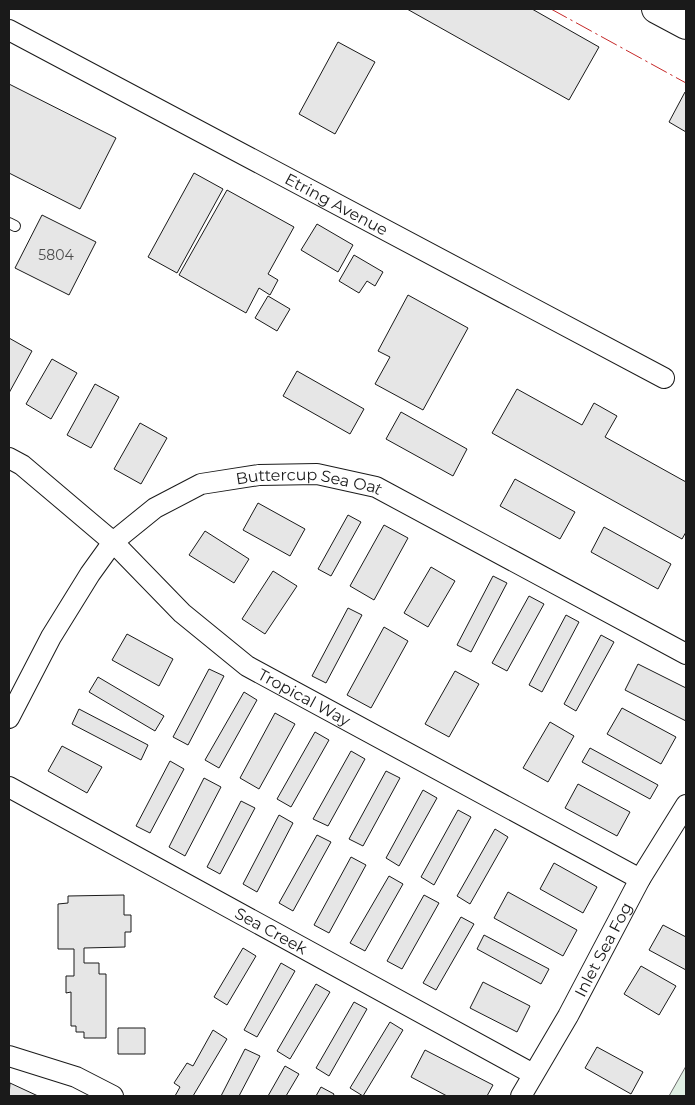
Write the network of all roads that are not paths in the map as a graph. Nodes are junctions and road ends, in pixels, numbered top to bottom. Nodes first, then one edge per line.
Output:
1 (656, 9) edge
2 (686, 25) edge
3 (9, 30) edge
4 (664, 378) dead end
5 (9, 458) edge
6 (113, 542) junction
7 (686, 654) edge
8 (9, 718) edge
9 (9, 787) edge
10 (686, 805) edge
11 (640, 879) junction
12 (9, 1056) edge
13 (533, 1074) junction
14 (113, 1096) edge
15 (521, 1096) edge

1 - 2 main road
3 - 4 street, Etring Avenue
5 - 6 street, Tropical Way
6 - 7 street, Buttercup Sea Oat
6 - 8 street, Buttercup Sea Oat
6 - 11 street, Tropical Way
9 - 13 street, Sea Creek
10 - 11 street, Inlet Sea Fog
11 - 13 street, Inlet Sea Fog
12 - 14 street
13 - 15 street, Inlet Sea Fog

